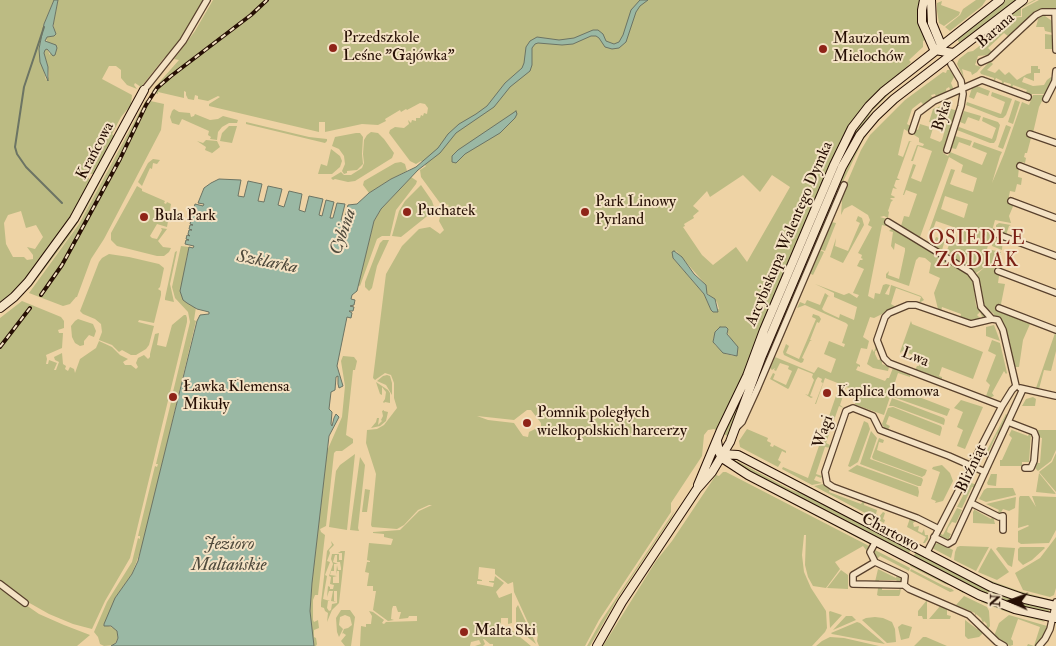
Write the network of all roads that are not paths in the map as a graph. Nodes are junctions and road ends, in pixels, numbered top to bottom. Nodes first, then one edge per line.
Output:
1 (208, 0) edge
2 (924, 0) edge
3 (931, 0) edge
4 (1000, 0) edge
5 (1023, 0) edge
6 (1055, 12) edge
7 (939, 49) junction
8 (1056, 50) edge
9 (953, 53) junction
10 (981, 62) dead end
11 (951, 64) junction
12 (937, 65) junction
13 (1056, 71) edge
14 (962, 88) junction
15 (144, 90) joint
16 (1028, 97) dead end
17 (1046, 99) dead end
18 (912, 131) dead end
19 (1030, 134) dead end
20 (1056, 143) edge
21 (947, 150) dead end
22 (1020, 166) dead end
23 (1056, 180) edge
24 (844, 185) dead end
25 (833, 188) junction
26 (838, 197) junction
27 (1011, 201) dead end
28 (1056, 218) edge
29 (888, 222) dead end
30 (994, 233) dead end
31 (1056, 256) edge
32 (998, 271) dead end
33 (1056, 293) edge
34 (0, 308) edge
35 (999, 308) dead end
36 (993, 319) junction
37 (1056, 330) edge
38 (1016, 386) junction
39 (1023, 389) junction
40 (1056, 396) edge
41 (1002, 406) junction
42 (1008, 422) junction
43 (736, 428) junction
44 (717, 439) junction
45 (730, 442) junction
46 (721, 455) junction
47 (738, 455) junction
48 (710, 457) junction
49 (732, 466) junction
50 (972, 466) junction
51 (1025, 468) dead end
52 (985, 472) junction
53 (710, 475) junction
54 (697, 489) junction
55 (971, 503) junction
56 (939, 529) junction
57 (1003, 530) dead end
58 (934, 537) junction
59 (876, 542) junction
60 (926, 554) junction
61 (875, 562) junction
62 (0, 584) edge
63 (904, 585) junction
64 (25, 602) dead end
65 (1056, 604) edge
66 (1054, 618) edge
67 (597, 646) edge
68 (1004, 646) edge
69 (1039, 646) edge

1 - 15 street, Krańcowa
2 - 7 street
3 - 7 street
4 - 7 street, Arcybiskupa Walentego Dymka
5 - 9 street, Arcybiskupa Walentego Dymka
6 - 8 street
6 - 10 street, Barana
7 - 9 street
7 - 12 street
7 - 44 street, Arcybiskupa Walentego Dymka
9 - 11 street
9 - 12 street, Arcybiskupa Walentego Dymka
11 - 12 street
11 - 14 street, Byka
12 - 25 street, Arcybiskupa Walentego Dymka
13 - 17 street
14 - 16 street
14 - 18 street
14 - 21 street, Byka
15 - 34 street, Krańcowa
19 - 20 street
22 - 23 street
24 - 26 street
25 - 26 street
25 - 43 street, Arcybiskupa Walentego Dymka
26 - 43 street
27 - 28 street
29 - 36 street
30 - 31 street
32 - 33 street
35 - 37 street
36 - 38 street
36 - 41 street, Lwa
38 - 39 street
38 - 41 street, Bliźniąt
39 - 40 street
39 - 42 street, Bliźniąt
41 - 50 street, Bliźniąt
42 - 51 street
42 - 52 street, Bliźniąt
43 - 45 street, Arcybiskupa Walentego Dymka
44 - 46 street
44 - 48 street, Arcybiskupa Walentego Dymka
45 - 46 street, Arcybiskupa Walentego Dymka
45 - 47 street
46 - 47 street, Chartowo
46 - 48 street, Chartowo
46 - 49 street, Chartowo
46 - 53 street, Arcybiskupa Walentego Dymka
47 - 60 street, Chartowo
48 - 54 street, Arcybiskupa Walentego Dymka
49 - 53 street
49 - 59 street, Chartowo
50 - 52 street
50 - 56 street, Bliźniąt
50 - 56 street, Wagi
52 - 55 street, Bliźniąt
53 - 54 street
54 - 67 street
55 - 57 street
55 - 58 street, Bliźniąt
56 - 58 street, Bliźniąt
58 - 60 street, Bliźniąt
59 - 61 street
59 - 66 street, Chartowo
60 - 65 street, Chartowo
61 - 63 street
61 - 63 street
62 - 64 street
63 - 68 street
65 - 66 street
66 - 69 street

